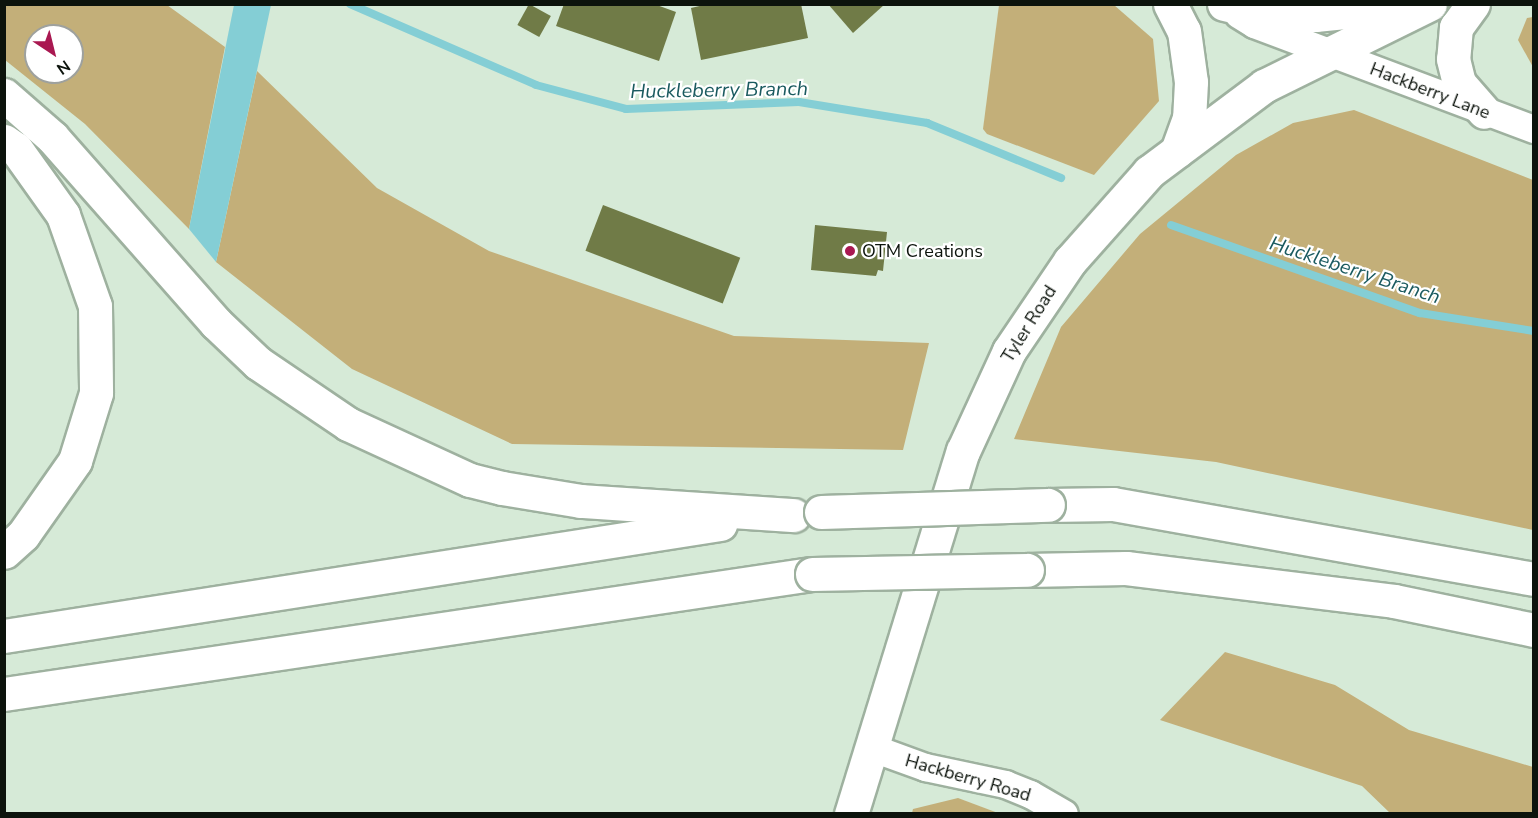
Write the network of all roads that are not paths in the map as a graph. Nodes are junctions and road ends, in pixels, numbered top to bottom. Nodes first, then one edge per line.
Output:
1 (1170, 4) edge
2 (1223, 4) edge
3 (1413, 4) edge
4 (1430, 4) edge
5 (1473, 4) edge
6 (1327, 52) junction
7 (4, 95) edge
8 (1484, 112) junction
9 (1533, 129) edge
10 (4, 141) edge
11 (1177, 151) junction
12 (807, 513) junction
13 (4, 552) edge
14 (1533, 579) edge
15 (1533, 630) edge
16 (4, 636) edge
17 (4, 694) edge
18 (870, 747) junction
19 (851, 813) edge
20 (1064, 813) edge

1 - 11 main road
2 - 3 main road
2 - 6 street, Hackberry Lane
4 - 6 main road, Tyler Road
5 - 8 main road
6 - 8 street, Hackberry Lane
6 - 11 main road, Tyler Road
7 - 12 main road
8 - 9 street, Hackberry Lane
10 - 13 main road
11 - 18 main road, Tyler Road
12 - 14 main road, bridge
12 - 16 main road
15 - 17 main road, bridge
18 - 19 main road, Tyler Road
18 - 20 street, Hackberry Road

